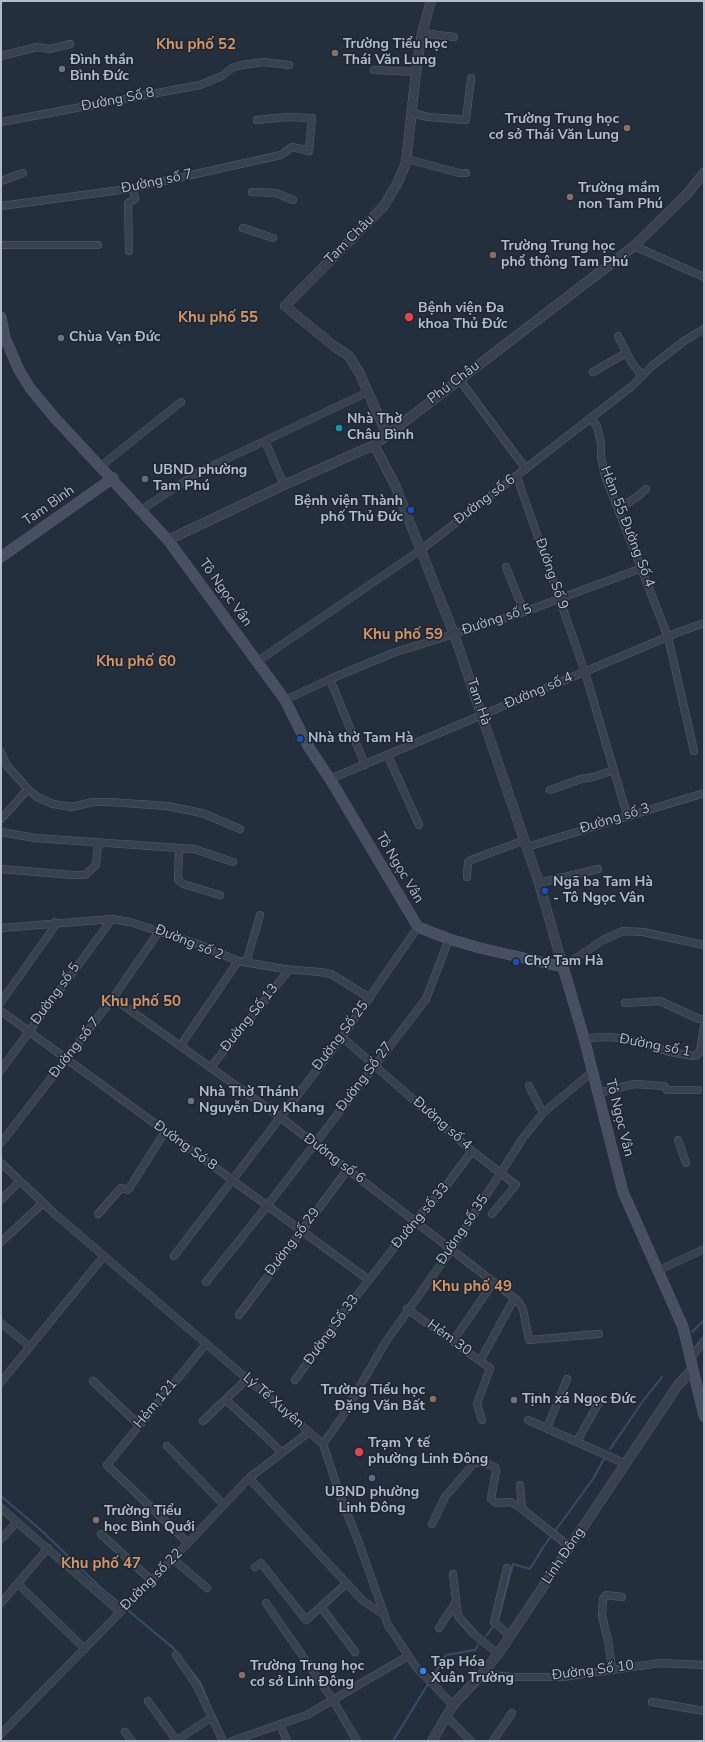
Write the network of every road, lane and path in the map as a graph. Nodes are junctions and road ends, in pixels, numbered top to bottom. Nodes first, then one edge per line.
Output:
1 (431, 1) edge
2 (422, 33) junction
3 (454, 37) dead end
4 (70, 44) dead end
5 (1, 56) edge
6 (289, 65) dead end
7 (374, 70) dead end
8 (416, 72) junction
9 (471, 78) dead end
10 (412, 113) junction
11 (257, 120) dead end
12 (1, 122) edge
13 (407, 160) junction
14 (23, 173) dead end
15 (704, 173) edge
16 (466, 174) dead end
17 (1, 181) edge
18 (133, 188) junction
19 (252, 192) dead end
20 (293, 200) dead end
21 (1, 206) edge
22 (243, 228) dead end
23 (273, 238) dead end
24 (1, 245) edge
25 (98, 245) dead end
26 (634, 246) junction
27 (129, 251) dead end
28 (704, 277) edge
29 (1, 317) edge
30 (704, 329) edge
31 (618, 336) dead end
32 (3, 338) edge
33 (626, 353) junction
34 (593, 372) dead end
35 (642, 376) junction
36 (459, 379) junction
37 (368, 392) junction
38 (181, 402) dead end
39 (590, 418) junction
40 (387, 435) junction
41 (265, 441) junction
42 (374, 445) junction
43 (101, 466) junction
44 (526, 469) junction
45 (516, 476) junction
46 (113, 478) junction
47 (284, 485) junction
48 (646, 489) dead end
49 (618, 509) junction
50 (141, 510) junction
51 (168, 540) junction
52 (422, 549) junction
53 (1, 557) edge
54 (506, 567) dead end
55 (642, 568) junction
56 (560, 599) junction
57 (524, 612) junction
58 (704, 623) edge
59 (454, 634) junction
60 (668, 637) junction
61 (258, 661) junction
62 (585, 672) junction
63 (330, 679) junction
64 (285, 700) junction
65 (483, 715) junction
66 (694, 751) dead end
67 (1, 752) edge
68 (388, 756) junction
69 (365, 764) junction
70 (614, 770) junction
71 (330, 779) junction
72 (28, 789) junction
73 (550, 790) dead end
74 (704, 793) edge
75 (627, 815) junction
76 (1, 819) edge
77 (419, 825) dead end
78 (240, 829) dead end
79 (1, 832) edge
80 (98, 843) junction
81 (526, 843) junction
82 (179, 849) junction
83 (233, 862) dead end
84 (1, 869) edge
85 (598, 869) dead end
86 (467, 877) dead end
87 (539, 882) junction
88 (220, 895) dead end
89 (260, 915) dead end
90 (112, 919) junction
91 (55, 922) junction
92 (418, 927) junction
93 (1, 928) edge
94 (160, 930) junction
95 (449, 940) junction
96 (704, 945) edge
97 (238, 961) junction
98 (246, 963) junction
99 (563, 967) junction
100 (289, 970) junction
101 (114, 998) junction
102 (370, 998) junction
103 (1, 1002) edge
104 (625, 1003) dead end
105 (1, 1011) edge
106 (704, 1019) edge
107 (704, 1027) edge
108 (29, 1032) junction
109 (342, 1037) junction
110 (584, 1038) junction
111 (182, 1045) junction
112 (66, 1059) junction
113 (374, 1065) junction
114 (211, 1067) junction
115 (1, 1070) edge
116 (593, 1071) junction
117 (529, 1086) dead end
118 (698, 1090) dead end
119 (598, 1093) junction
120 (543, 1113) junction
121 (280, 1117) junction
122 (165, 1132) junction
123 (678, 1140) dead end
124 (1, 1143) edge
125 (315, 1144) junction
126 (472, 1151) junction
127 (1, 1163) edge
128 (686, 1163) dead end
129 (348, 1169) junction
130 (501, 1172) junction
131 (232, 1180) junction
132 (20, 1181) junction
133 (1, 1200) edge
134 (43, 1203) junction
135 (267, 1206) junction
136 (98, 1214) dead end
137 (492, 1214) dead end
138 (415, 1221) junction
139 (301, 1231) junction
140 (1, 1242) edge
141 (704, 1249) edge
142 (451, 1250) junction
143 (104, 1256) junction
144 (174, 1256) dead end
145 (659, 1270) junction
146 (369, 1280) junction
147 (206, 1282) dead end
148 (493, 1283) junction
149 (514, 1298) junction
150 (407, 1308) junction
151 (239, 1315) dead end
152 (1, 1323) edge
153 (599, 1334) dead end
154 (453, 1341) junction
155 (704, 1341) edge
156 (206, 1344) junction
157 (29, 1346) junction
158 (691, 1358) junction
159 (480, 1361) junction
160 (693, 1369) junction
161 (247, 1379) junction
162 (567, 1379) dead end
163 (295, 1380) dead end
164 (93, 1381) dead end
165 (1, 1382) edge
166 (601, 1399) dead end
167 (226, 1400) junction
168 (704, 1416) edge
169 (482, 1420) dead end
170 (528, 1420) dead end
171 (203, 1421) dead end
172 (139, 1425) junction
173 (547, 1428) junction
174 (309, 1432) junction
175 (577, 1441) junction
176 (323, 1444) junction
177 (167, 1446) dead end
178 (281, 1452) junction
179 (626, 1464) junction
180 (249, 1478) junction
181 (520, 1485) dead end
182 (223, 1504) junction
183 (1, 1508) edge
184 (522, 1509) junction
185 (17, 1522) junction
186 (432, 1524) dead end
187 (100, 1534) dead end
188 (1, 1539) edge
189 (188, 1543) junction
190 (570, 1547) junction
191 (48, 1548) junction
192 (173, 1559) junction
193 (255, 1567) dead end
194 (508, 1568) dead end
195 (453, 1574) dead end
196 (152, 1581) junction
197 (347, 1583) junction
198 (18, 1584) junction
199 (207, 1588) dead end
200 (622, 1597) dead end
201 (456, 1602) junction
202 (1, 1603) edge
203 (266, 1603) dead end
204 (321, 1607) junction
205 (121, 1612) junction
206 (382, 1614) junction
207 (439, 1628) dead end
208 (510, 1636) junction
209 (85, 1649) junction
210 (355, 1652) dead end
211 (498, 1654) junction
212 (176, 1655) dead end
213 (408, 1656) junction
214 (704, 1665) edge
215 (612, 1669) junction
216 (482, 1674) junction
217 (332, 1700) junction
218 (148, 1701) dead end
219 (652, 1702) dead end
220 (453, 1705) junction
221 (704, 1711) edge
222 (512, 1713) dead end
223 (447, 1717) junction
224 (212, 1718) junction
225 (280, 1724) junction
226 (125, 1732) dead end
227 (1, 1734) edge
228 (132, 1741) edge
229 (175, 1741) edge
230 (223, 1741) edge
231 (232, 1741) edge
232 (287, 1741) edge
233 (357, 1741) edge
234 (432, 1741) edge
235 (471, 1741) edge
236 (493, 1741) edge

1 - 2 street, Tam Châu
2 - 3 street
2 - 8 street, Tam Châu
4 - 5 street
6 - 12 street, Đường Số 8
7 - 8 street
8 - 10 street, Tam Châu
9 - 10 street
10 - 13 street, Tam Châu
11 - 18 street, Đường số 7
13 - 16 street
13 - 37 street, Tam Châu
14 - 17 street
15 - 26 street, Phú Châu
18 - 21 street, Đường số 7
18 - 27 street
19 - 20 street
22 - 23 street
24 - 25 street
26 - 28 street
26 - 36 street, Phú Châu
29 - 32 main road, Tô Ngọc Vân
30 - 35 street, Đường số 6
31 - 33 street
32 - 43 main road, Tô Ngọc Vân
33 - 34 street
33 - 35 street
35 - 39 street, Đường số 6
36 - 40 street, Phú Châu
36 - 44 street
37 - 40 street, Tam Châu
37 - 41 street
38 - 43 street
39 - 44 street, Đường số 6
39 - 49 street, Hẻm 55 Đường Số 4
40 - 42 street, Phú Châu
41 - 47 street
41 - 50 street
42 - 47 street, Phú Châu
42 - 52 street, Tam Hà
43 - 46 main road, Tô Ngọc Vân
44 - 45 street, Đường số 6
45 - 52 street, Đường số 6
45 - 56 street, Đường Số 9
46 - 50 main road, Tô Ngọc Vân
46 - 53 main road, Tam Bình
47 - 51 street, Phú Châu
48 - 49 street
49 - 55 street, Hẻm 55 Đường Số 4
50 - 51 main road, Tô Ngọc Vân
51 - 61 main road, Tô Ngọc Vân
52 - 59 street, Tam Hà
52 - 61 street, Đường số 6
54 - 57 street
55 - 56 street, Đường số 5
55 - 60 street, Hẻm 55 Đường Số 4
56 - 57 street, Đường số 5
56 - 62 street, Đường Số 9
57 - 59 street, Đường số 5
58 - 60 street, Đường số 4
59 - 63 street, Đường số 5
59 - 65 street, Tam Hà
60 - 62 street, Đường số 4
60 - 66 street, Hẻm 55 Đường Số 4
61 - 64 main road, Tô Ngọc Vân
62 - 65 street, Đường số 4
62 - 70 street, Đường Số 9
63 - 64 street, Đường số 5
63 - 69 street
64 - 71 main road, Tô Ngọc Vân
65 - 68 street, Đường số 4
65 - 81 street, Tam Hà
67 - 72 street
68 - 69 street, Đường số 4
68 - 77 street
69 - 71 street, Đường số 4
70 - 73 street
70 - 75 street, Đường Số 9
71 - 92 main road, Tô Ngọc Vân
72 - 76 street
72 - 78 street
74 - 75 street, Đường số 3
75 - 81 street, Đường số 3
79 - 80 street
80 - 82 street
80 - 84 street
81 - 86 street, Đường số 3
81 - 87 street, Tam Hà
82 - 83 street
82 - 88 street
85 - 87 street
87 - 99 street, Tam Hà
89 - 98 street
90 - 91 street, Đường số 2
90 - 94 street, Đường số 2
90 - 108 street, Đường số 5
91 - 93 street, Đường số 2
91 - 103 street
92 - 95 main road
92 - 102 street, Đường Số 25
94 - 97 street, Đường số 2
94 - 101 street, Đường số 7
95 - 99 main road
95 - 113 street, Đường Số 27
96 - 99 street
97 - 98 street, Đường số 2
97 - 111 street
98 - 100 street, Đường số 2
99 - 110 main road, Tô Ngọc Vân
100 - 102 street, Đường số 2
100 - 114 street, Đường Số 13
101 - 111 street, Đường số 6
101 - 112 street, Đường số 7
102 - 109 street, Đường Số 25
104 - 106 street
105 - 108 street, Đường Só 8
107 - 110 street, Đường số 1
108 - 112 street, Đường Só 8
108 - 115 street, Đường số 5
109 - 113 street, Đường số 4
109 - 121 street, Đường Số 25
110 - 116 main road, Tô Ngọc Vân
111 - 114 street, Đường số 6
112 - 122 street, Đường Só 8
112 - 124 street, Đường số 7
113 - 125 street, Đường Số 27
113 - 126 street, Đường số 4
114 - 121 street, Đường số 6
116 - 119 main road, Tô Ngọc Vân
116 - 120 street, Đường số 35
117 - 120 street
118 - 119 street
119 - 145 main road, Tô Ngọc Vân
120 - 130 street, Đường số 35
121 - 125 street, Đường số 6
121 - 131 street, Đường Số 25
122 - 131 street, Đường Só 8
122 - 136 street
123 - 128 street
125 - 129 street, Đường số 6
125 - 135 street, Đường Số 27
126 - 130 street, Đường số 4
126 - 138 street, Đường số 33
127 - 132 street, Lý Tế Xuyên
129 - 138 street, Đường số 6
129 - 139 street, Đường số 29
130 - 137 street, Đường số 4
130 - 142 street, Đường số 35
131 - 135 street, Đường Só 8
131 - 144 street, Đường Số 25
132 - 133 street
132 - 134 street, Lý Tế Xuyên
134 - 140 street
134 - 143 street, Lý Tế Xuyên
135 - 139 street, Đường Só 8
135 - 147 street, Đường Số 27
138 - 142 street, Đường số 6
138 - 146 street, Đường số 33
139 - 146 street, Đường Só 8
139 - 151 street, Đường số 29
141 - 145 street
142 - 148 street, Đường số 6
142 - 150 street, Đường số 35
143 - 156 street, Lý Tế Xuyên
143 - 157 street
145 - 158 main road, Tô Ngọc Vân
146 - 163 street, Đường Số 33
148 - 149 street, Đường số 6
148 - 154 street
149 - 153 street, Đường số 6
149 - 159 street
150 - 154 street, Hẻm 30
150 - 176 street, Đường số 35
152 - 157 street
154 - 159 street, Hẻm 30
155 - 158 street
156 - 161 street, Lý Tế Xuyên
156 - 172 street, Hẻm 121
157 - 165 street
158 - 160 main road, Tô Ngọc Vân
159 - 169 street, Hẻm 30
160 - 168 main road, Tô Ngọc Vân
160 - 179 street, Linh Đông
161 - 167 street
161 - 174 street, Lý Tế Xuyên
162 - 173 street
164 - 172 street
166 - 175 street
167 - 171 street
167 - 178 street
170 - 173 street
172 - 189 street, Hẻm 121
173 - 175 street
174 - 176 street, Lý Tế Xuyên
174 - 178 street, Đường số 22
175 - 179 street
176 - 206 street
177 - 182 street
178 - 180 street, Đường số 22
179 - 190 street, Linh Đông
180 - 182 street, Đường số 22
180 - 197 street
181 - 184 street
182 - 189 street, Đường số 22
183 - 185 street
184 - 186 street
184 - 190 street
185 - 188 street
185 - 191 street
187 - 196 street
189 - 192 street, Đường số 22
190 - 208 street, Linh Đông
191 - 198 street
191 - 205 street
192 - 196 street, Đường số 22
192 - 199 street
193 - 204 street
194 - 208 street
195 - 201 street
196 - 205 street, Đường số 22
197 - 204 street
197 - 206 street
198 - 202 street
198 - 209 street
200 - 215 street
201 - 207 street
201 - 211 street
203 - 217 street
204 - 210 street
205 - 209 street, Đường số 22
206 - 213 street
208 - 211 street, Linh Đông
209 - 227 street, Đường số 22
211 - 216 street, Linh Đông
212 - 224 street
213 - 217 street
213 - 220 street
214 - 215 street, Đường Số 10
215 - 216 street, Đường Số 10
216 - 220 street, Linh Đông
217 - 225 street
217 - 233 street
218 - 229 street
219 - 221 street
220 - 223 street, Linh Đông
222 - 236 street
223 - 234 street, Linh Đông
223 - 235 street
224 - 229 street
224 - 230 street
225 - 231 street
225 - 232 street
226 - 228 street

